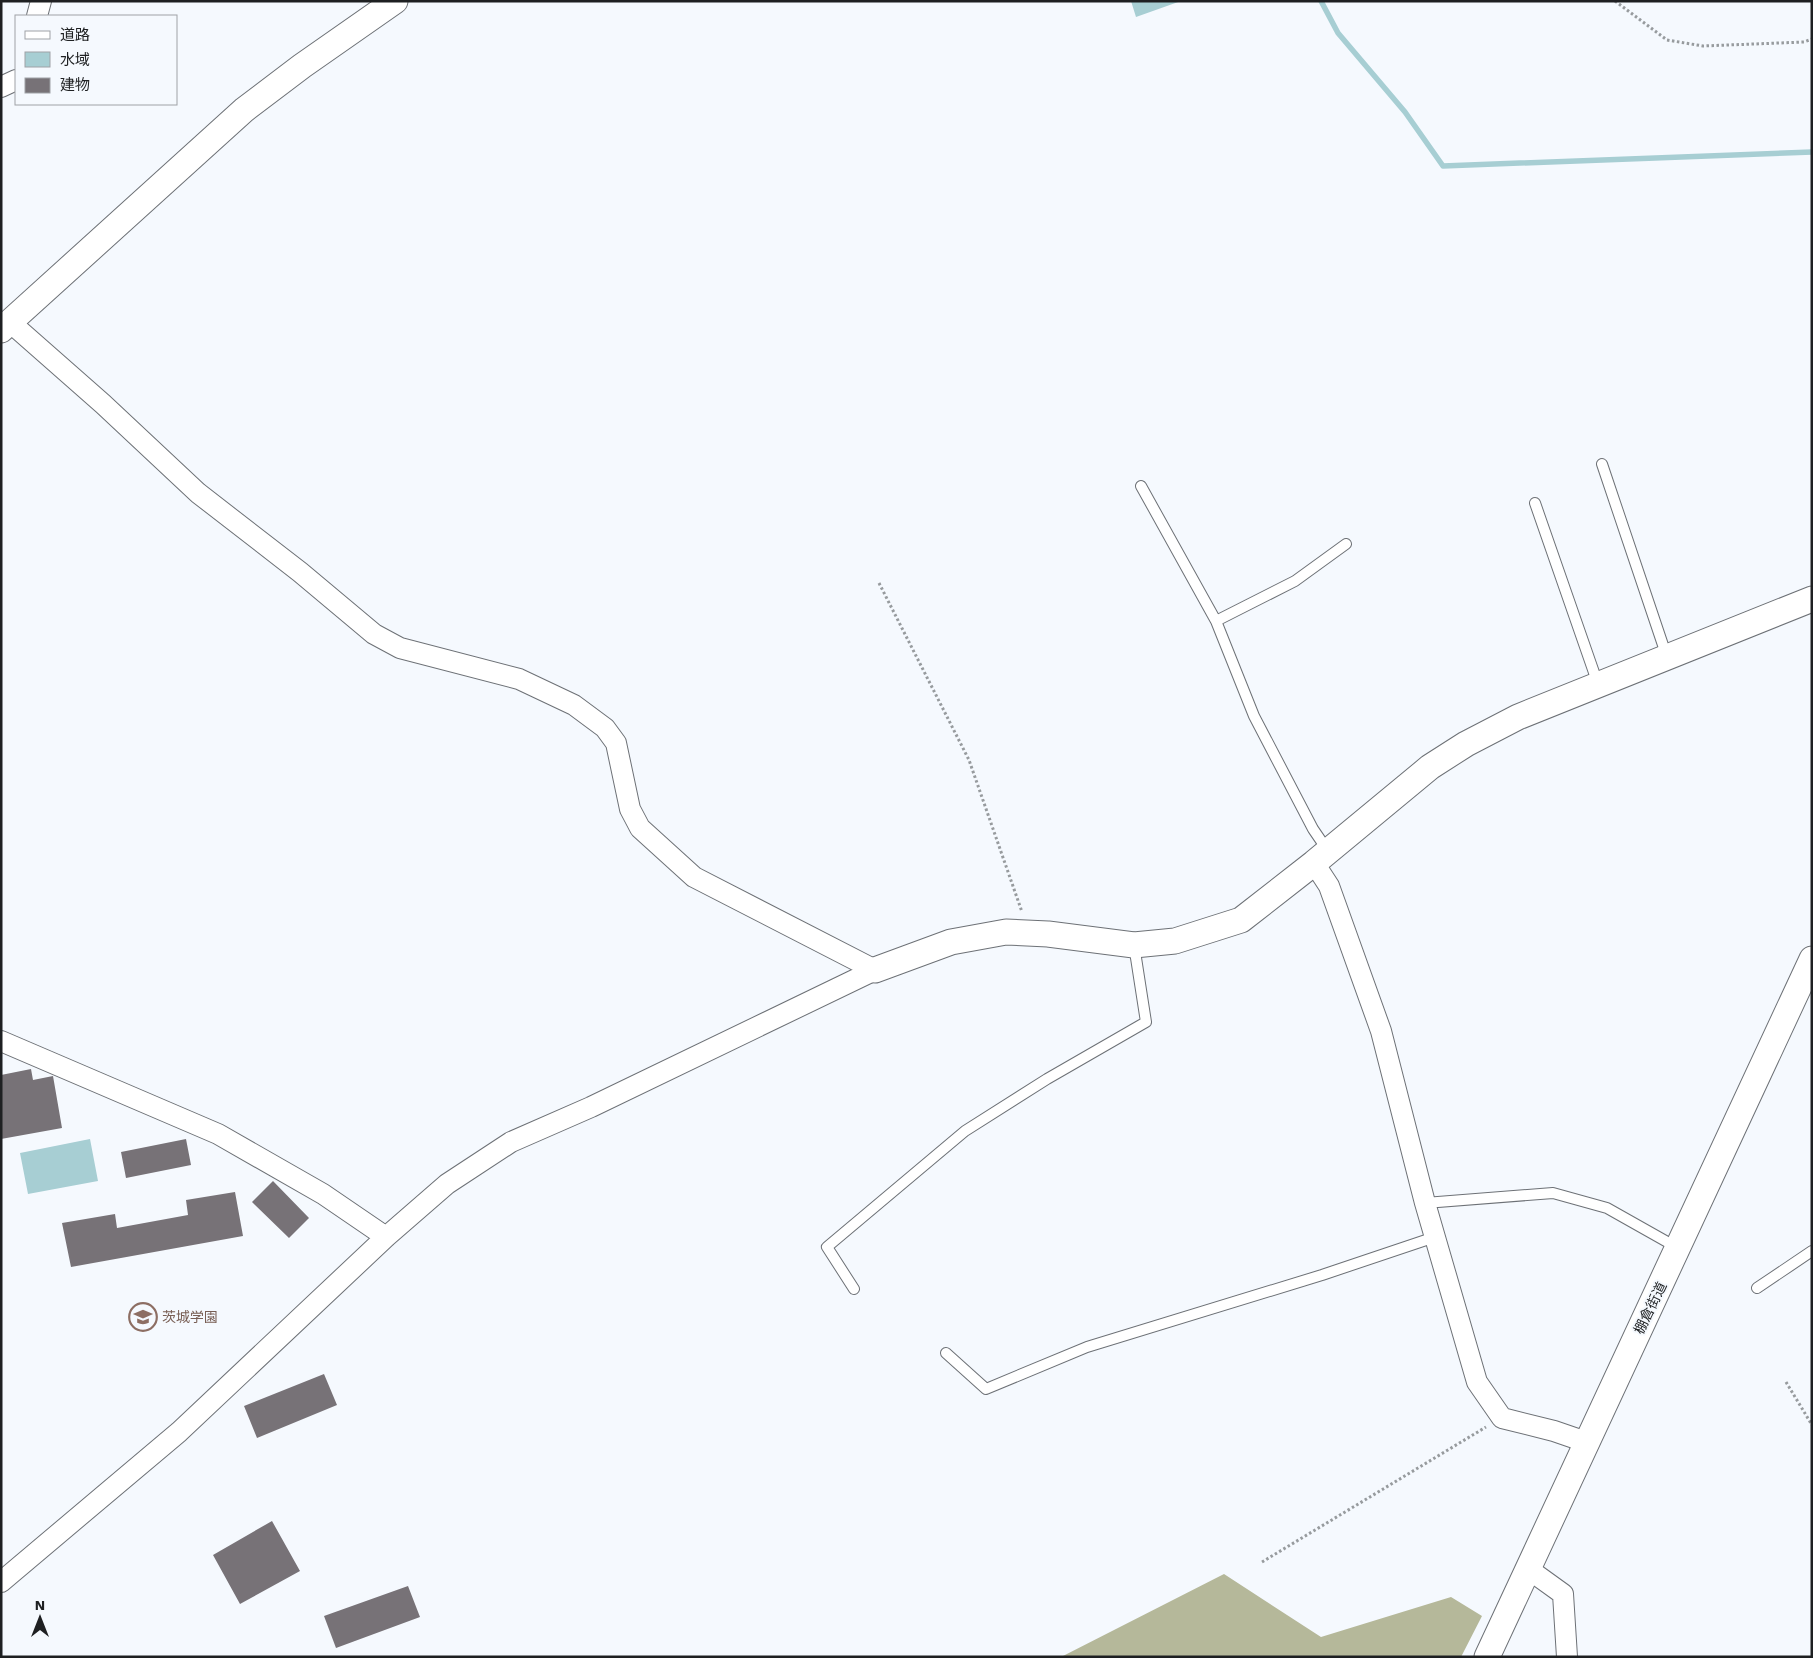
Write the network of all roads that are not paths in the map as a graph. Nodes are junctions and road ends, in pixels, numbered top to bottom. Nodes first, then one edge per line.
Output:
1 (40, 1) edge
2 (395, 1) edge
3 (37, 15) edge
4 (15, 80) edge
5 (1, 87) edge
6 (6, 326) edge
7 (1602, 464) dead end
8 (1141, 486) dead end
9 (1535, 503) dead end
10 (1346, 544) dead end
11 (1812, 599) edge
12 (1216, 621) junction
13 (1667, 658) junction
14 (1598, 685) junction
15 (1321, 857) junction
16 (1134, 945) junction
17 (1812, 959) edge
18 (876, 970) junction
19 (1, 1040) edge
20 (1425, 1203) junction
21 (386, 1237) junction
22 (1435, 1237) junction
23 (1678, 1248) junction
24 (1812, 1251) edge
25 (1757, 1288) dead end
26 (854, 1289) dead end
27 (946, 1353) dead end
28 (1586, 1442) junction
29 (1527, 1568) junction
30 (1, 1582) edge
31 (1486, 1657) edge
32 (1567, 1657) edge

1 - 3 street
2 - 6 street
4 - 5 street
6 - 18 street
7 - 13 lane
8 - 12 lane
9 - 14 lane
10 - 12 lane
11 - 13 street
12 - 15 lane
13 - 14 street
14 - 15 street
15 - 16 street
15 - 20 street
16 - 18 street
16 - 26 lane
17 - 23 street, 棚倉街道
18 - 21 street
19 - 21 street
20 - 22 street
20 - 23 lane
21 - 30 street
22 - 27 lane
22 - 28 street
23 - 28 street, 棚倉街道
24 - 25 lane
28 - 29 street, 棚倉街道
29 - 31 street, 棚倉街道
29 - 32 street

